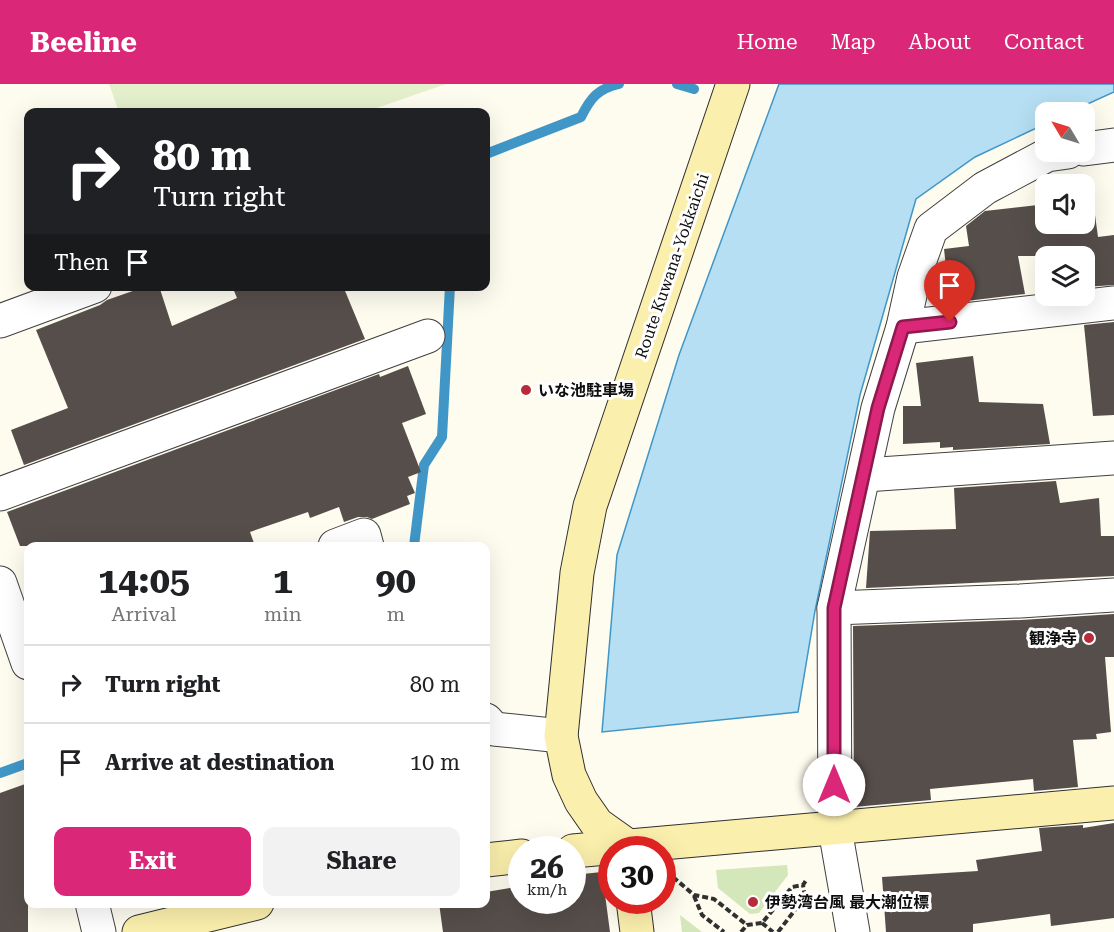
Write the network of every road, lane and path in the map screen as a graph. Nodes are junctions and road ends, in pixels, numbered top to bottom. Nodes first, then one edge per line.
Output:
1 (734, 84) edge
2 (1114, 145) edge
3 (1095, 148) edge
4 (1035, 161) edge
5 (81, 291) edge
6 (1114, 303) edge
7 (0, 321) edge
8 (903, 327) junction
9 (428, 336) dead end
10 (1114, 458) edge
11 (865, 475) junction
12 (0, 494) edge
13 (346, 542) edge
14 (366, 542) edge
15 (0, 583) edge
16 (1114, 595) edge
17 (834, 608) junction
18 (21, 662) edge
19 (490, 724) edge
20 (561, 736) junction
21 (1114, 803) edge
22 (829, 830) junction
23 (617, 836) edge
24 (676, 848) edge
25 (508, 858) edge
26 (490, 860) edge
27 (809, 877) dead end
28 (676, 880) edge
29 (803, 885) junction
30 (694, 895) junction
31 (93, 908) edge
32 (237, 908) edge
33 (635, 914) edge
34 (762, 923) junction
35 (747, 925) junction
36 (99, 932) edge
37 (139, 932) edge
38 (637, 932) edge
39 (724, 932) edge
40 (741, 932) edge
41 (773, 932) edge
42 (778, 932) edge
43 (853, 932) edge

1 - 20 main road, Route Kuwana-Yokkaichi
2 - 3 street
4 - 8 street
5 - 7 street
6 - 8 street
8 - 11 street
9 - 12 street
10 - 11 street
11 - 17 street
13 - 14 street
15 - 18 street
16 - 17 street
17 - 22 street
19 - 20 street
20 - 23 main road, Route Kuwana-Yokkaichi
21 - 22 main road
22 - 24 main road
22 - 43 street
25 - 26 main road
27 - 29 path
28 - 30 path
29 - 34 path
29 - 42 path
30 - 35 path
30 - 39 path
31 - 36 street
32 - 37 main road
33 - 38 main road
34 - 35 path
34 - 41 path
35 - 40 path

